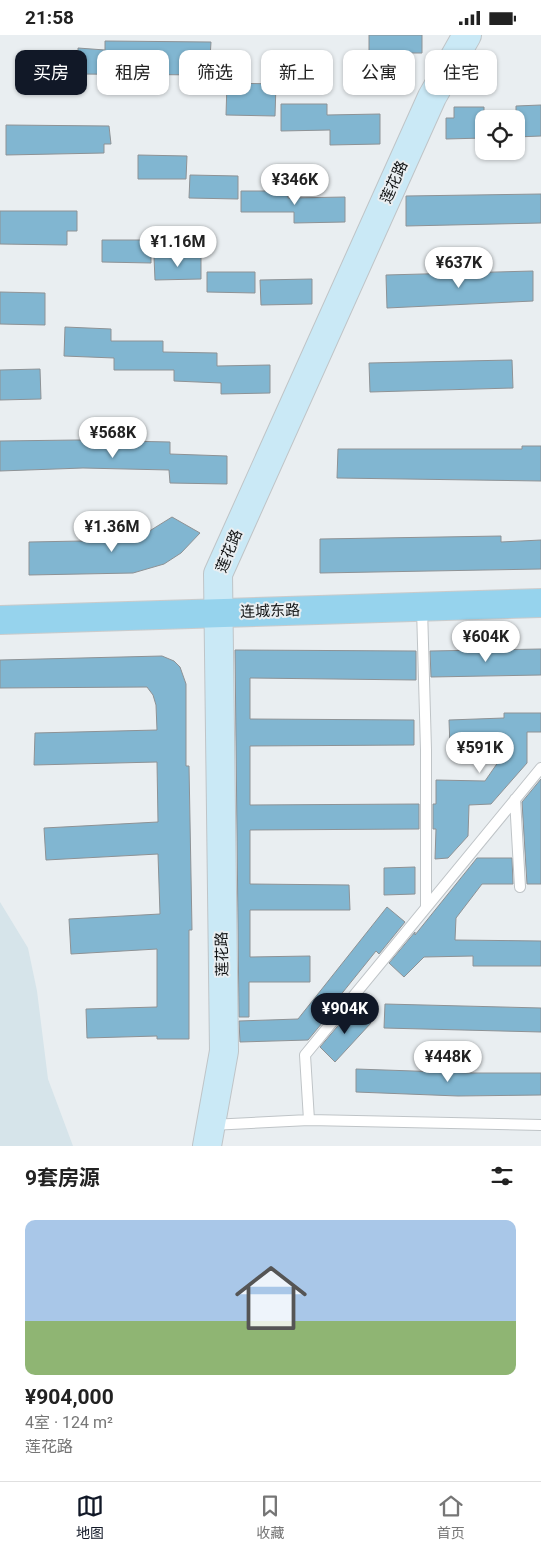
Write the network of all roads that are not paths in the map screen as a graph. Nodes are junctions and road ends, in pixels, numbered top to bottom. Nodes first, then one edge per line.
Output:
1 (467, 35) edge
2 (541, 603) edge
3 (422, 607) junction
4 (218, 613) junction
5 (0, 620) edge
6 (541, 768) edge
7 (515, 799) junction
8 (520, 887) dead end
9 (426, 907) junction
10 (309, 1120) junction
11 (541, 1125) edge
12 (208, 1135) edge

1 - 4 main road, 莲花路
2 - 3 main road, 连城东路
3 - 4 main road, 连城东路
3 - 9 lane
4 - 5 main road, 连城东路
4 - 12 main road, 莲花路
6 - 7 lane
7 - 8 lane
7 - 9 lane
9 - 10 lane
10 - 11 lane
10 - 12 lane

